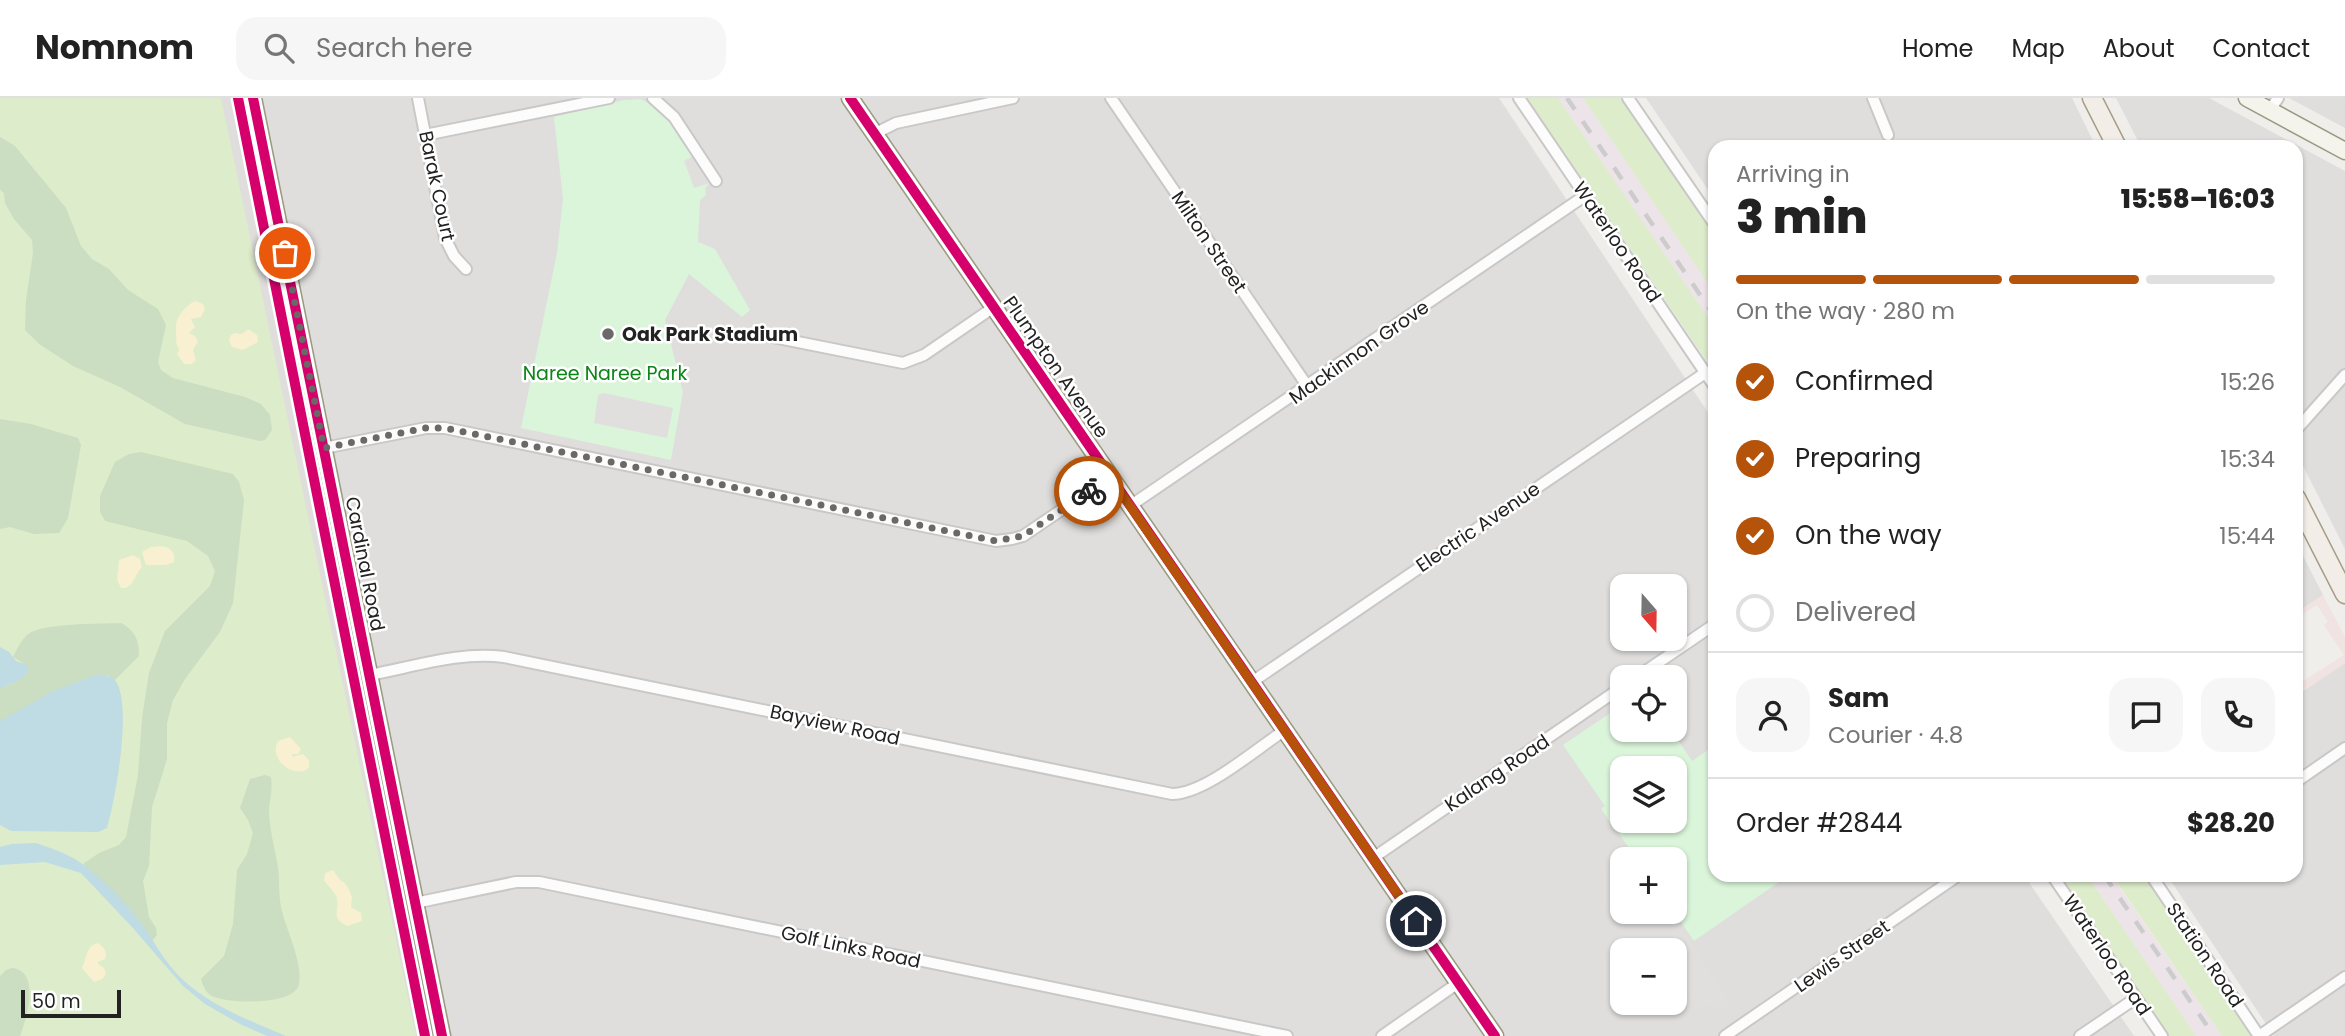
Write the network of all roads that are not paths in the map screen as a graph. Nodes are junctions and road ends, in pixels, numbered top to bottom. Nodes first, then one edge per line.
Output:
1 (253, 98) edge
2 (418, 98) edge
3 (609, 98) edge
4 (653, 98) edge
5 (850, 98) edge
6 (1013, 98) edge
7 (1111, 98) edge
8 (1519, 98) edge
9 (1628, 98) edge
10 (1873, 98) edge
11 (2092, 98) edge
12 (2265, 102) edge
13 (874, 134) junction
14 (425, 135) junction
15 (1888, 135) dead end
16 (2113, 140) edge
17 (2345, 151) edge
18 (716, 181) dead end
19 (1586, 195) junction
20 (1708, 215) edge
21 (466, 269) dead end
22 (994, 307) junction
23 (758, 334) dead end
24 (1705, 373) junction
25 (2345, 375) edge
26 (1708, 377) edge
27 (1308, 387) junction
28 (2303, 422) edge
29 (324, 448) junction
30 (1110, 477) junction
31 (1130, 506) junction
32 (2303, 529) edge
33 (2345, 594) edge
34 (1708, 629) edge
35 (1655, 665) edge
36 (369, 675) junction
37 (1252, 682) junction
38 (1610, 695) edge
39 (1284, 730) junction
40 (2345, 748) edge
41 (2303, 777) edge
42 (1373, 858) junction
43 (1949, 882) edge
44 (2057, 882) edge
45 (2158, 882) edge
46 (415, 903) junction
47 (2345, 977) edge
48 (1458, 983) junction
49 (2136, 998) junction
50 (442, 1036) edge
51 (1287, 1036) edge
52 (1382, 1036) edge
53 (1495, 1036) edge
54 (1726, 1036) edge
55 (2080, 1036) edge
56 (2162, 1036) edge
57 (2259, 1036) edge

1 - 29 main road, Cardinal Road
2 - 14 street, Barak Court
3 - 14 street
4 - 18 street
5 - 13 main road, Plumpton Avenue
6 - 13 street
7 - 27 street, Milton Street
8 - 19 street, Waterloo Road
9 - 20 street
10 - 15 street
11 - 16 main road
12 - 17 main road
13 - 22 main road, Plumpton Avenue
14 - 21 street, Barak Court
19 - 24 street, Waterloo Road
19 - 27 street, Mackinnon Grove
22 - 23 street
22 - 30 main road, Plumpton Avenue
24 - 26 street, Waterloo Road
24 - 37 street, Electric Avenue
25 - 28 street
27 - 31 street, Mackinnon Grove
29 - 30 street
29 - 36 main road, Cardinal Road
30 - 31 main road, Plumpton Avenue
31 - 37 main road, Plumpton Avenue
32 - 33 main road
34 - 35 street
36 - 39 street, Bayview Road
36 - 46 main road, Cardinal Road
37 - 39 main road, Plumpton Avenue
38 - 42 street, Kalang Road
39 - 42 main road, Plumpton Avenue
40 - 41 street
42 - 48 main road, Plumpton Avenue
43 - 54 street, Lewis Street
44 - 49 street, Waterloo Road
45 - 57 street, Station Road
46 - 50 main road, Cardinal Road
46 - 51 street, Golf Links Road
47 - 57 street
48 - 52 street
48 - 53 main road, Plumpton Avenue
49 - 55 street
49 - 56 street, Waterloo Road

